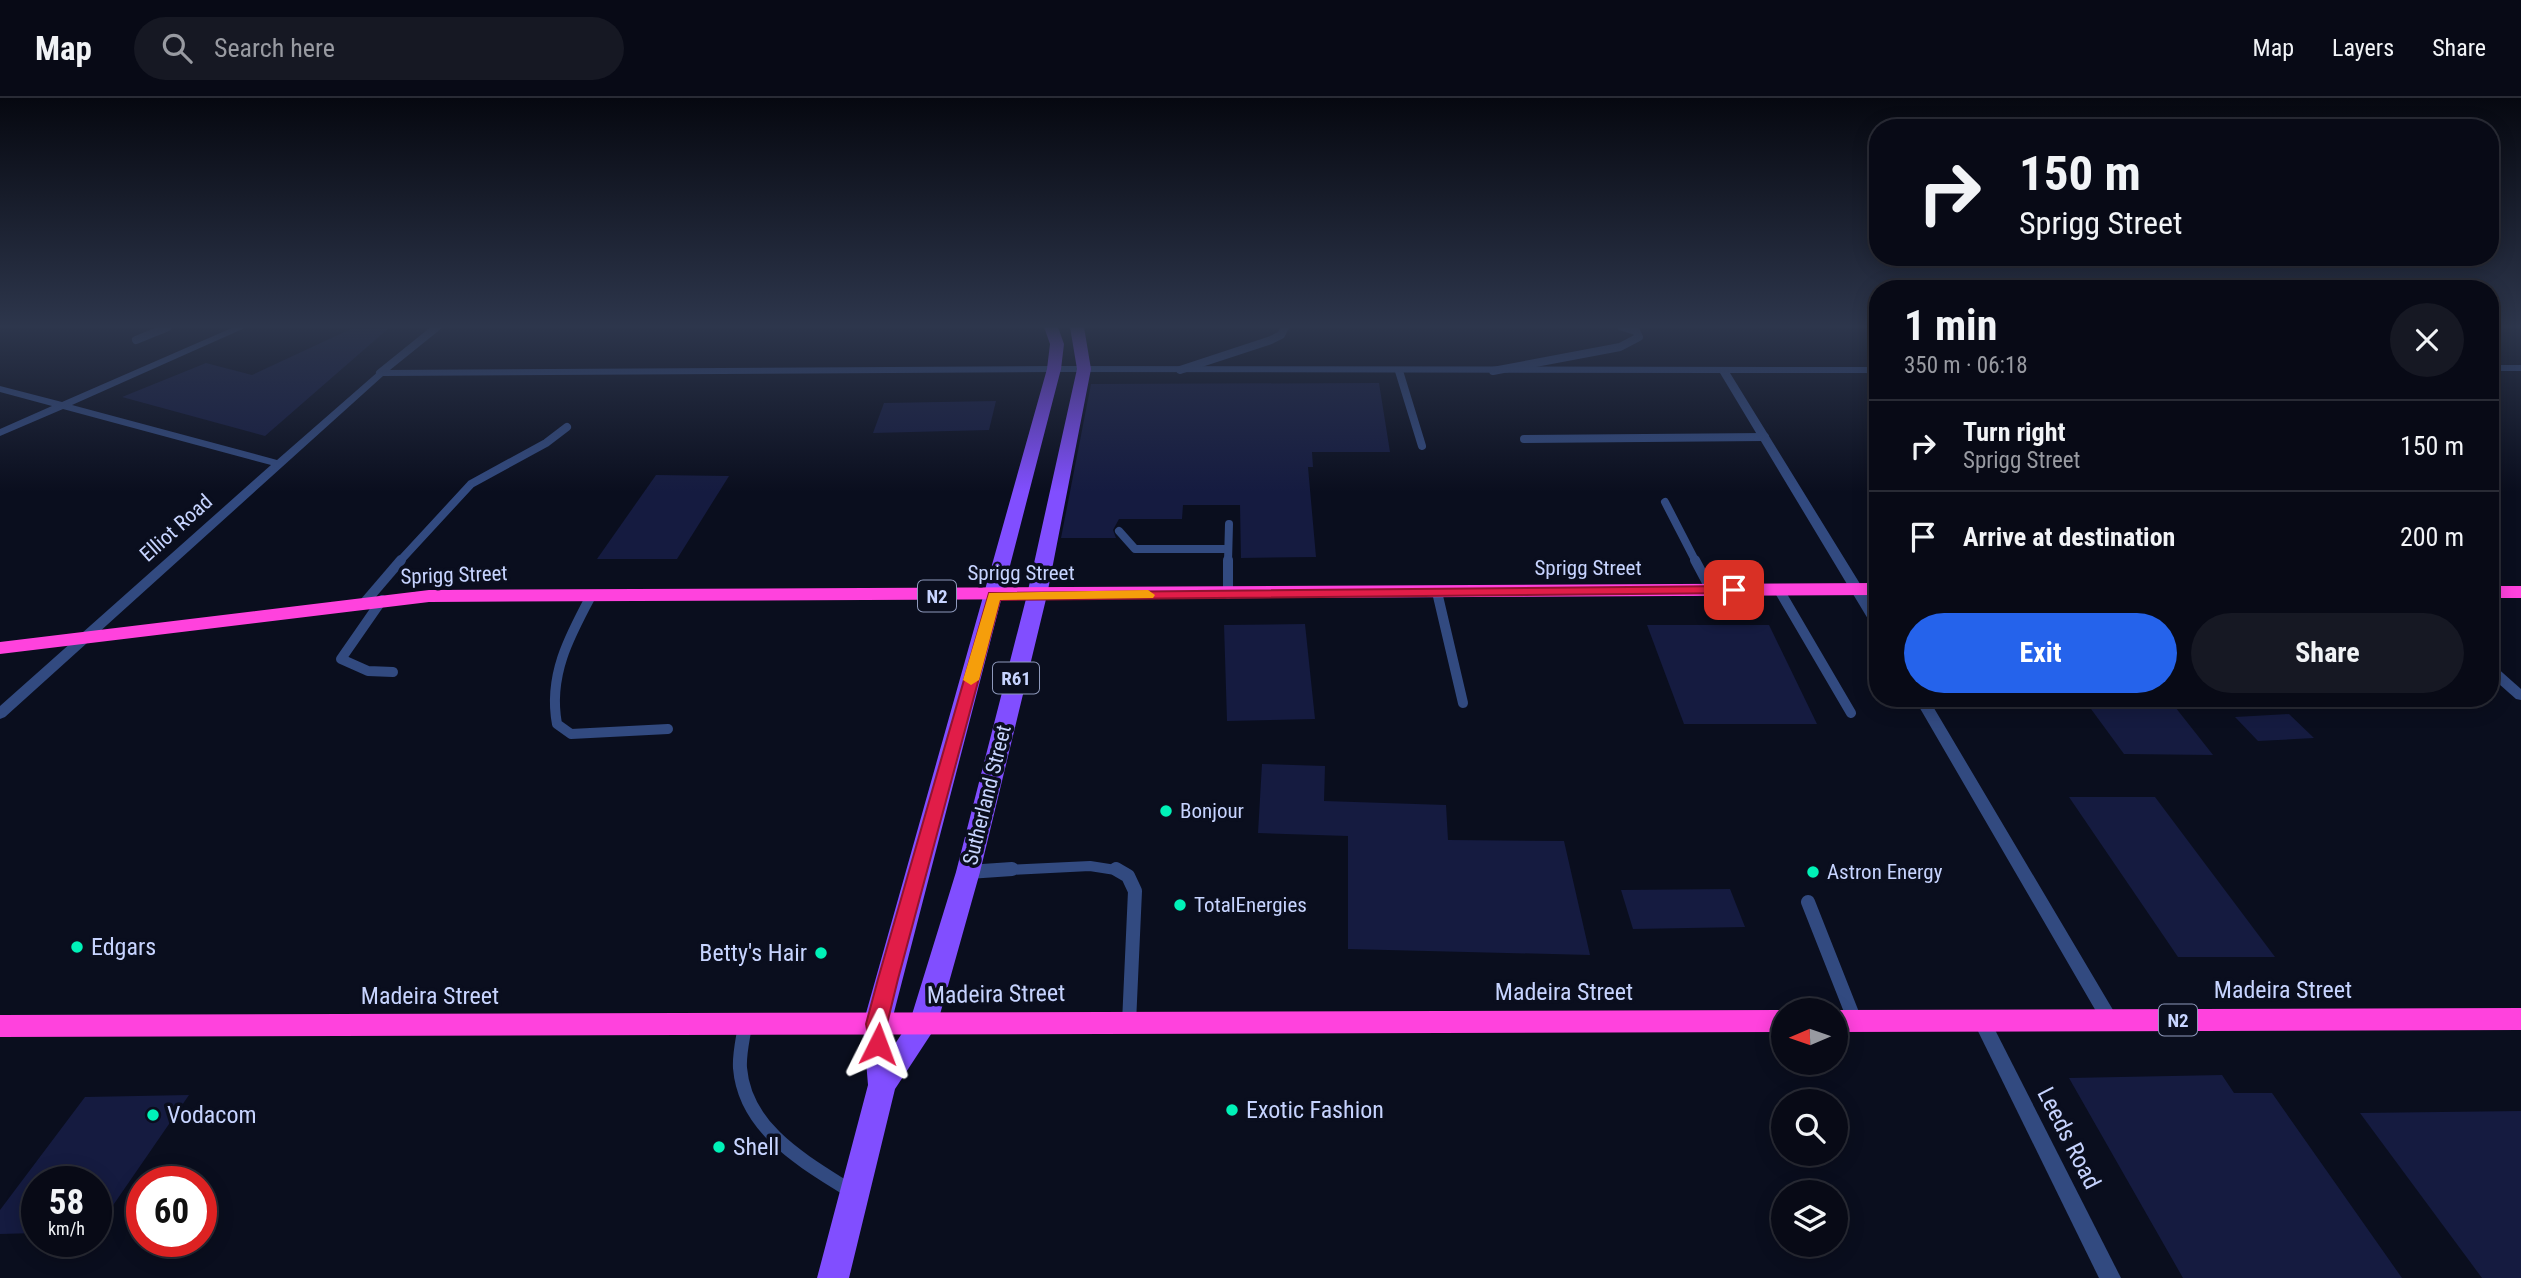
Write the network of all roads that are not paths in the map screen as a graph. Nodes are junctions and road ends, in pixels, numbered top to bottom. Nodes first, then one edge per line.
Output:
1 (119, 382) edge
2 (370, 382) edge
3 (1051, 382) edge
4 (1081, 382) edge
5 (1402, 382) edge
6 (1731, 382) edge
7 (0, 388) edge
8 (65, 406) junction
9 (567, 427) dead end
10 (0, 433) edge
11 (1765, 438) junction
12 (1524, 439) dead end
13 (1422, 446) dead end
14 (277, 463) junction
15 (1665, 502) dead end
16 (1229, 524) dead end
17 (1119, 531) dead end
18 (1228, 549) junction
19 (1857, 589) junction
20 (1869, 589) edge
21 (1711, 590) junction
22 (1779, 590) junction
23 (1437, 592) junction
24 (2499, 592) edge
25 (2521, 592) edge
26 (1228, 594) junction
27 (1037, 595) junction
28 (591, 596) junction
29 (994, 596) junction
30 (374, 601) junction
31 (1869, 609) edge
32 (80, 641) junction
33 (0, 649) edge
34 (393, 672) dead end
35 (2499, 677) edge
36 (2521, 696) edge
37 (1463, 703) dead end
38 (1926, 707) edge
39 (1851, 713) dead end
40 (0, 714) edge
41 (668, 729) dead end
42 (968, 872) junction
43 (1808, 902) dead end
44 (1838, 998) edge
45 (2521, 1018) edge
46 (2110, 1020) junction
47 (1771, 1021) edge
48 (1848, 1021) edge
49 (1982, 1021) junction
50 (1129, 1023) junction
51 (877, 1024) junction
52 (923, 1025) junction
53 (0, 1026) edge
54 (745, 1026) junction
55 (882, 1085) junction
56 (855, 1194) junction
57 (833, 1278) edge
58 (2110, 1278) edge

1 - 8 street
2 - 14 street, Elliot Road
3 - 29 main road, Sutherland Street / R61
4 - 27 main road, Sutherland Street / R61
5 - 13 lane
6 - 11 street
7 - 8 street
8 - 10 street
8 - 14 street
9 - 30 lane
11 - 12 lane
11 - 19 street
14 - 32 street, Elliot Road
15 - 21 lane
16 - 18 lane
17 - 18 lane
18 - 26 lane
19 - 20 highway, Sprigg Street / N2
19 - 22 highway, Sprigg Street / N2
19 - 31 street
21 - 22 highway, Sprigg Street / N2
21 - 23 highway, Sprigg Street / N2
22 - 39 lane
23 - 26 highway, Sprigg Street / N2
23 - 37 lane
24 - 25 highway
26 - 27 highway, Sprigg Street / N2
27 - 29 highway, Sprigg Street / N2
27 - 42 main road, Sutherland Street / R61
28 - 29 highway, Sprigg Street / N2
28 - 30 highway, Sprigg Street / N2
28 - 41 lane
29 - 51 main road, Sutherland Street / R61
30 - 32 highway, Sprigg Street / N2
30 - 34 lane
32 - 33 highway, Sprigg Street / N2
32 - 40 street, Elliot Road
35 - 36 street
38 - 46 street
42 - 50 lane
42 - 52 main road, Sutherland Street / R61
43 - 44 lane
45 - 46 highway, Madeira Street / N2
46 - 49 highway, Madeira Street / N2
47 - 50 highway, Madeira Street
48 - 49 highway, Madeira Street / N2
49 - 58 street, Leeds Road
50 - 52 highway, Madeira Street
51 - 52 highway, Madeira Street
51 - 54 highway, Madeira Street
51 - 55 main road, Sutherland Street / R61
52 - 55 main road, Sutherland Street / R61
53 - 54 highway, Madeira Street
54 - 56 lane
55 - 56 main road, Sutherland Street / R61
56 - 57 main road, Sutherland Street / R61

